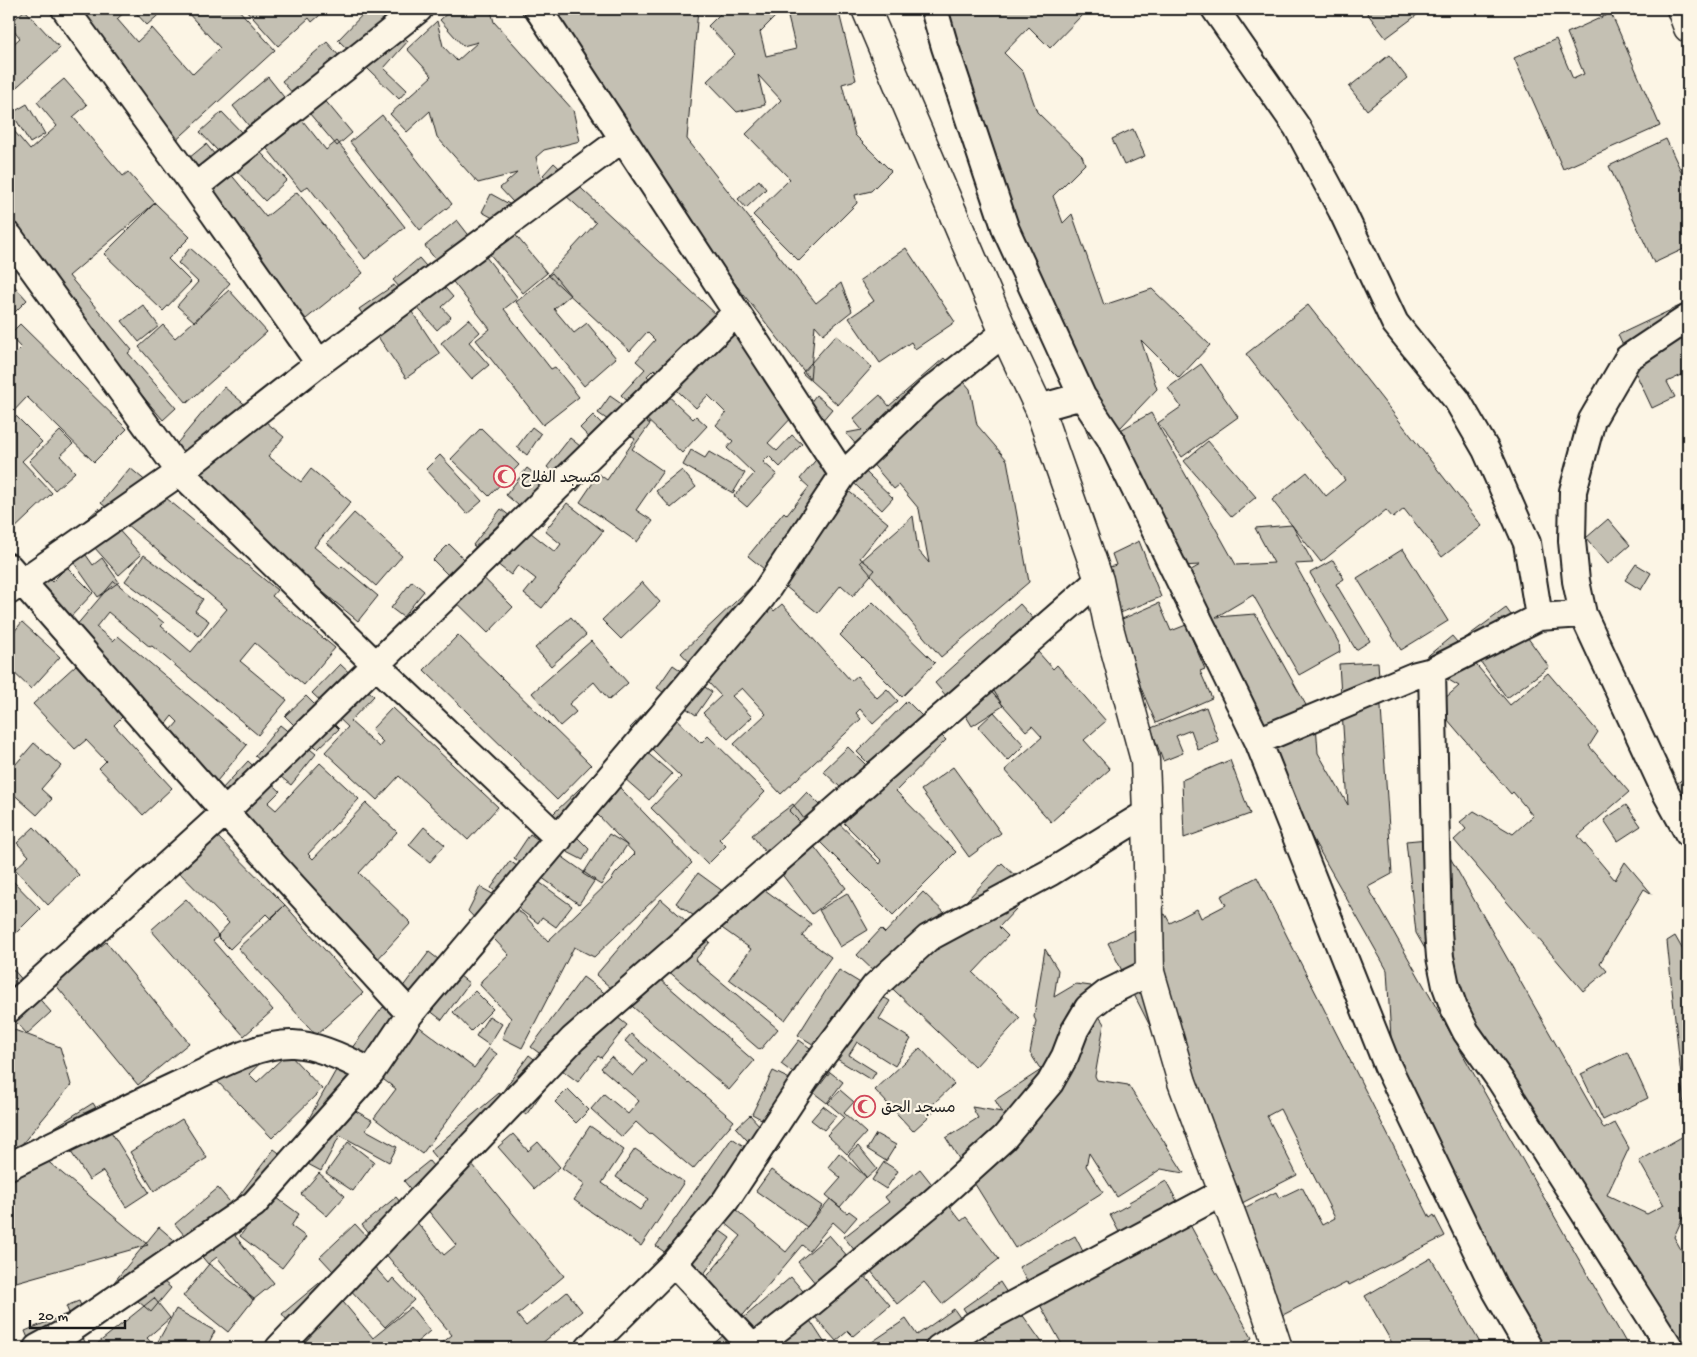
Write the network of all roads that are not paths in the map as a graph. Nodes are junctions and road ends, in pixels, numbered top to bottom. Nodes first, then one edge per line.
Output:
1 (419, 9) edge
2 (538, 9) edge
3 (866, 9) edge
4 (934, 9) edge
5 (1215, 9) edge
6 (1681, 9) edge
7 (76, 13) edge
8 (1688, 28) edge
9 (622, 140) junction
10 (195, 187) junction
11 (9, 236) edge
12 (736, 313) junction
13 (1688, 318) edge
14 (1004, 333) junction
15 (319, 363) junction
16 (1082, 396) junction
17 (1039, 408) junction
18 (180, 472) junction
19 (843, 475) junction
20 (13, 580) edge
21 (1099, 580) junction
22 (1583, 614) junction
23 (1539, 617) junction
24 (375, 664) junction
25 (1432, 671) junction
26 (1258, 741) junction
27 (225, 812) junction
28 (1147, 813) junction
29 (1688, 833) edge
30 (560, 839) junction
31 (1150, 972) junction
32 (9, 1009) edge
33 (410, 1014) junction
34 (371, 1072) junction
35 (9, 1166) edge
36 (1224, 1192) junction
37 (674, 1263) junction
38 (37, 1348) edge
39 (279, 1348) edge
40 (589, 1348) edge
41 (753, 1348) edge
42 (939, 1348) edge
43 (1278, 1348) edge
44 (1528, 1348) edge
45 (1670, 1348) edge

1 - 10 street
2 - 9 street
3 - 14 street
4 - 16 street
5 - 23 street
6 - 8 street
7 - 10 street
9 - 12 street
9 - 15 street
10 - 15 street
11 - 18 street
12 - 19 street
12 - 24 street
13 - 22 street
14 - 17 street
14 - 19 street
15 - 18 street
16 - 17 street
16 - 26 street
17 - 21 street
18 - 20 street
18 - 24 street
19 - 30 street
20 - 27 street
21 - 28 street
21 - 39 street
22 - 23 street
22 - 29 street
23 - 25 street
24 - 27 street
24 - 30 street
25 - 26 street
25 - 45 street
26 - 44 street
27 - 32 street
27 - 33 street
28 - 31 street
28 - 37 street
30 - 33 street
31 - 36 street
31 - 41 street
33 - 34 street
34 - 35 street
34 - 38 street
36 - 42 street
36 - 43 street
37 - 40 street
37 - 41 street

